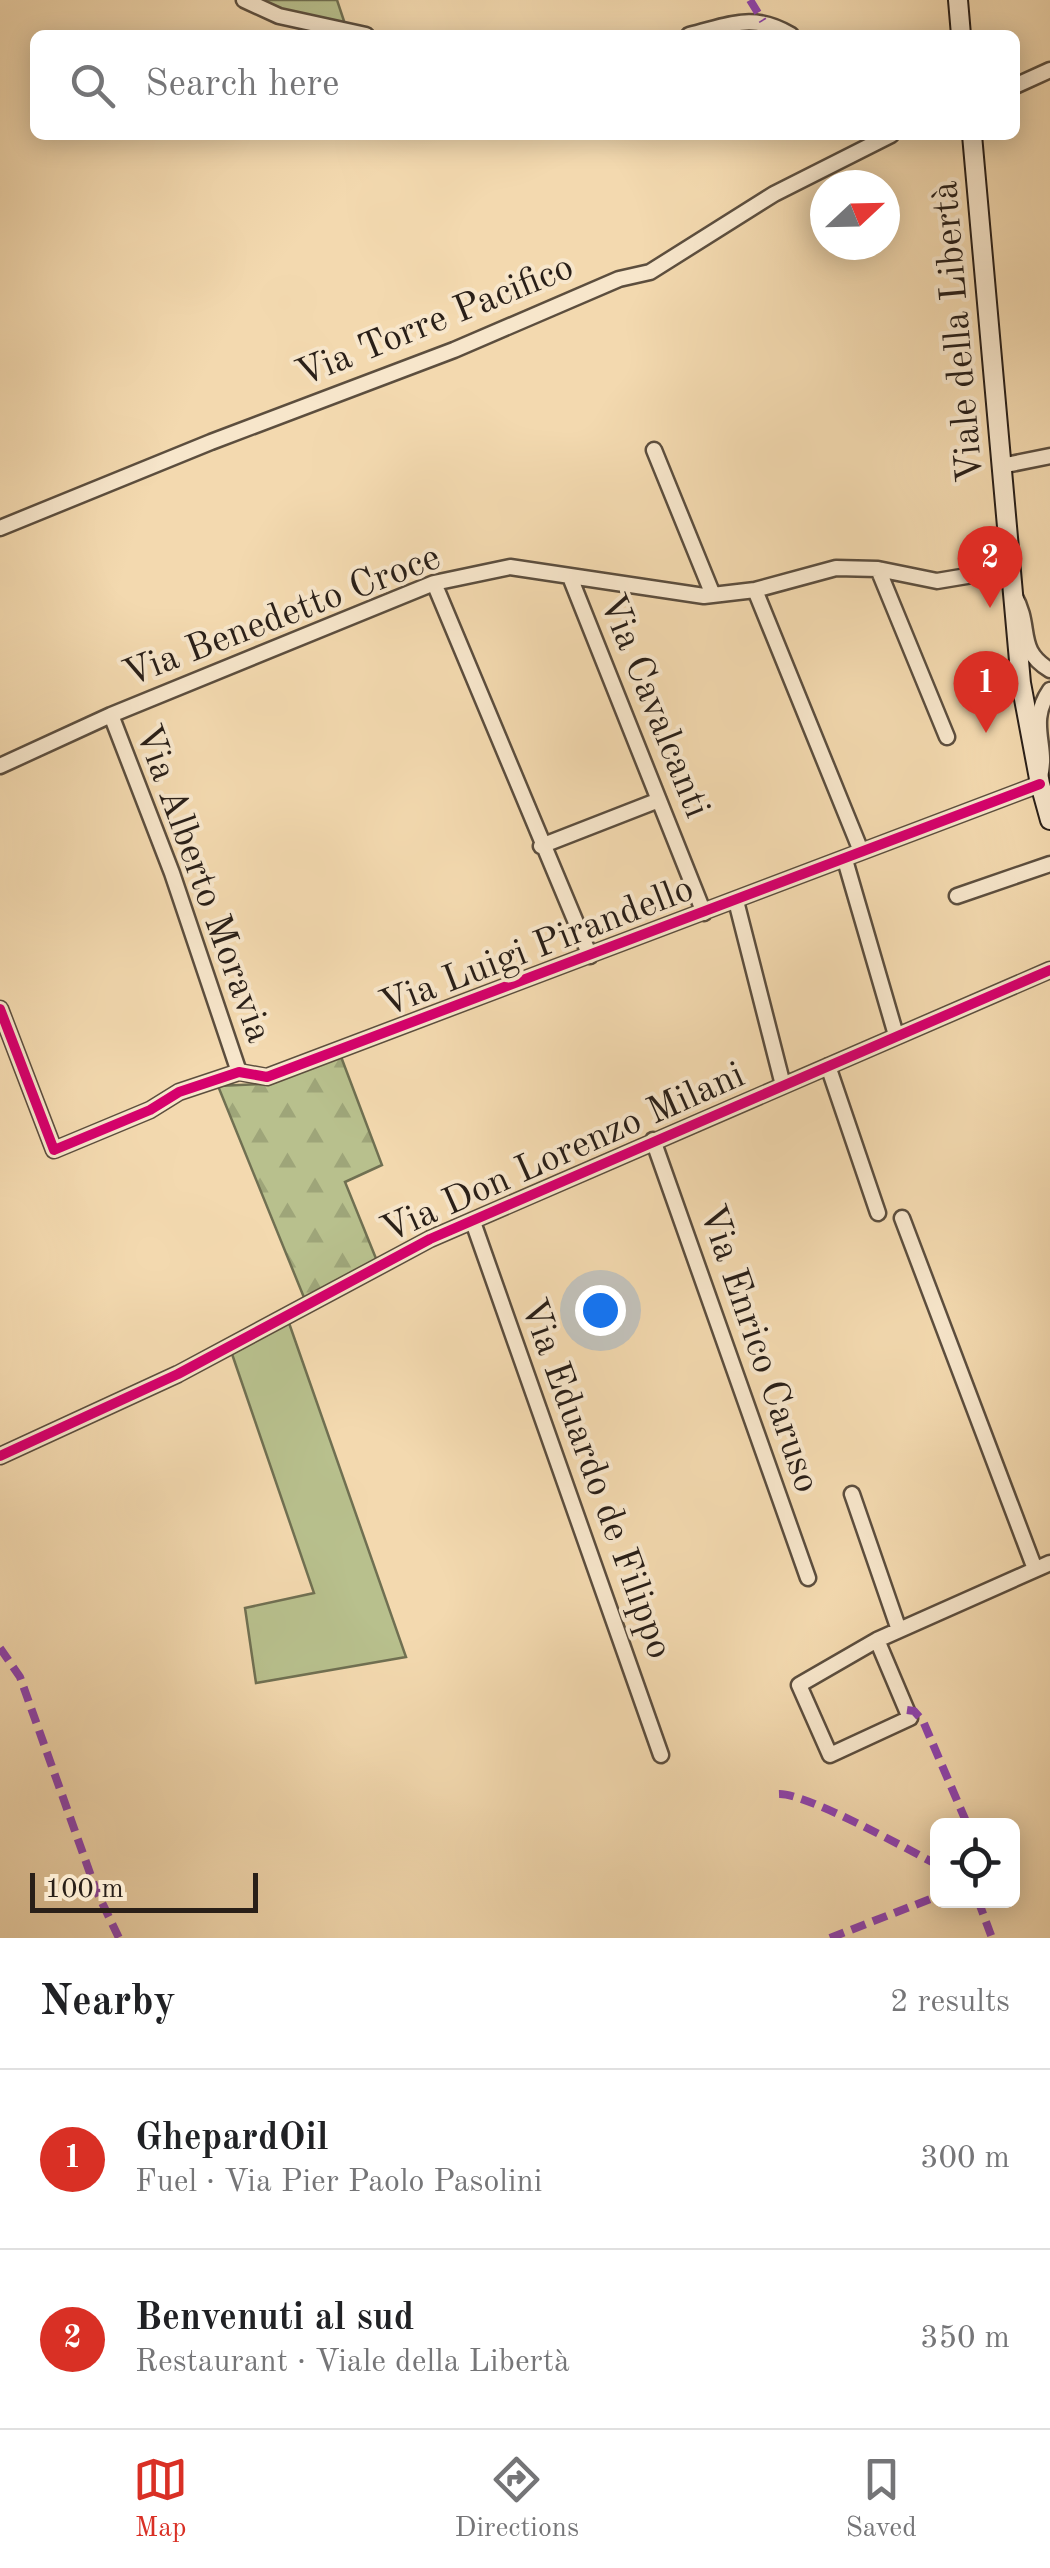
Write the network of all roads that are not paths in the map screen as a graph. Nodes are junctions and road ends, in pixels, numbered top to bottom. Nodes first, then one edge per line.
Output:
1 (244, 0) edge
2 (958, 0) edge
3 (343, 30) edge
4 (709, 30) edge
5 (784, 30) edge
6 (961, 30) edge
7 (1050, 70) edge
8 (1020, 84) edge
9 (875, 140) edge
10 (972, 140) edge
11 (654, 450) dead end
12 (1050, 456) edge
13 (1000, 466) junction
14 (0, 528) edge
15 (878, 569) junction
16 (1009, 569) junction
17 (570, 576) junction
18 (434, 583) junction
19 (755, 590) junction
20 (1012, 591) junction
21 (714, 594) junction
22 (1050, 670) edge
23 (1050, 690) edge
24 (111, 715) junction
25 (946, 737) dead end
26 (0, 766) edge
27 (1040, 782) junction
28 (660, 800) junction
29 (1050, 820) edge
30 (541, 846) junction
31 (860, 850) junction
32 (846, 860) junction
33 (1050, 864) edge
34 (957, 896) dead end
35 (736, 901) junction
36 (704, 913) junction
37 (590, 956) junction
38 (1050, 970) edge
39 (0, 1009) edge
40 (896, 1034) junction
41 (828, 1066) junction
42 (239, 1072) junction
43 (783, 1085) junction
44 (653, 1140) junction
45 (878, 1213) dead end
46 (902, 1218) dead end
47 (473, 1222) junction
48 (0, 1456) edge
49 (852, 1494) dead end
50 (1043, 1566) edge
51 (808, 1578) dead end
52 (899, 1630) junction
53 (877, 1640) junction
54 (662, 1755) dead end

1 - 3 street
2 - 6 main road
4 - 5 street
7 - 8 street
9 - 14 street, Via Torre Pacifico
10 - 13 main road, Viale della Libertà
11 - 21 street
12 - 13 street
13 - 16 main road, Viale della Libertà
15 - 16 street, Via Benedetto Croce
15 - 19 street, Via Benedetto Croce
15 - 25 street
16 - 20 main road, Viale della Libertà
17 - 18 street, Via Benedetto Croce
17 - 21 street, Via Benedetto Croce
17 - 28 street, Via Cavalcanti
18 - 24 street, Via Benedetto Croce
18 - 30 street
19 - 21 street, Via Benedetto Croce
19 - 31 street
20 - 22 street
20 - 27 main road, Viale della Libertà
23 - 27 street
24 - 26 street, Via Benedetto Croce
24 - 42 street, Via Alberto Moravia
27 - 29 main road, Viale della Libertà
27 - 31 street, Via Luigi Pirandello
28 - 30 street
28 - 36 street, Via Cavalcanti
30 - 37 street
31 - 32 street, Via Luigi Pirandello
32 - 35 street, Via Luigi Pirandello
32 - 40 street
33 - 34 street
35 - 36 street, Via Luigi Pirandello
35 - 43 street
36 - 37 street, Via Luigi Pirandello
37 - 42 street, Via Luigi Pirandello
38 - 40 street, Via Don Lorenzo Milani
39 - 42 street, Via Luigi Pirandello
40 - 41 street, Via Don Lorenzo Milani
41 - 43 street, Via Don Lorenzo Milani
41 - 45 street
43 - 44 street, Via Don Lorenzo Milani
44 - 47 street, Via Don Lorenzo Milani
44 - 51 street, Via Enrico Caruso
46 - 50 street
47 - 48 street, Via Don Lorenzo Milani
47 - 54 street, Via Eduardo de Filippo
49 - 52 street
50 - 52 street
52 - 53 street
53 - 53 street

